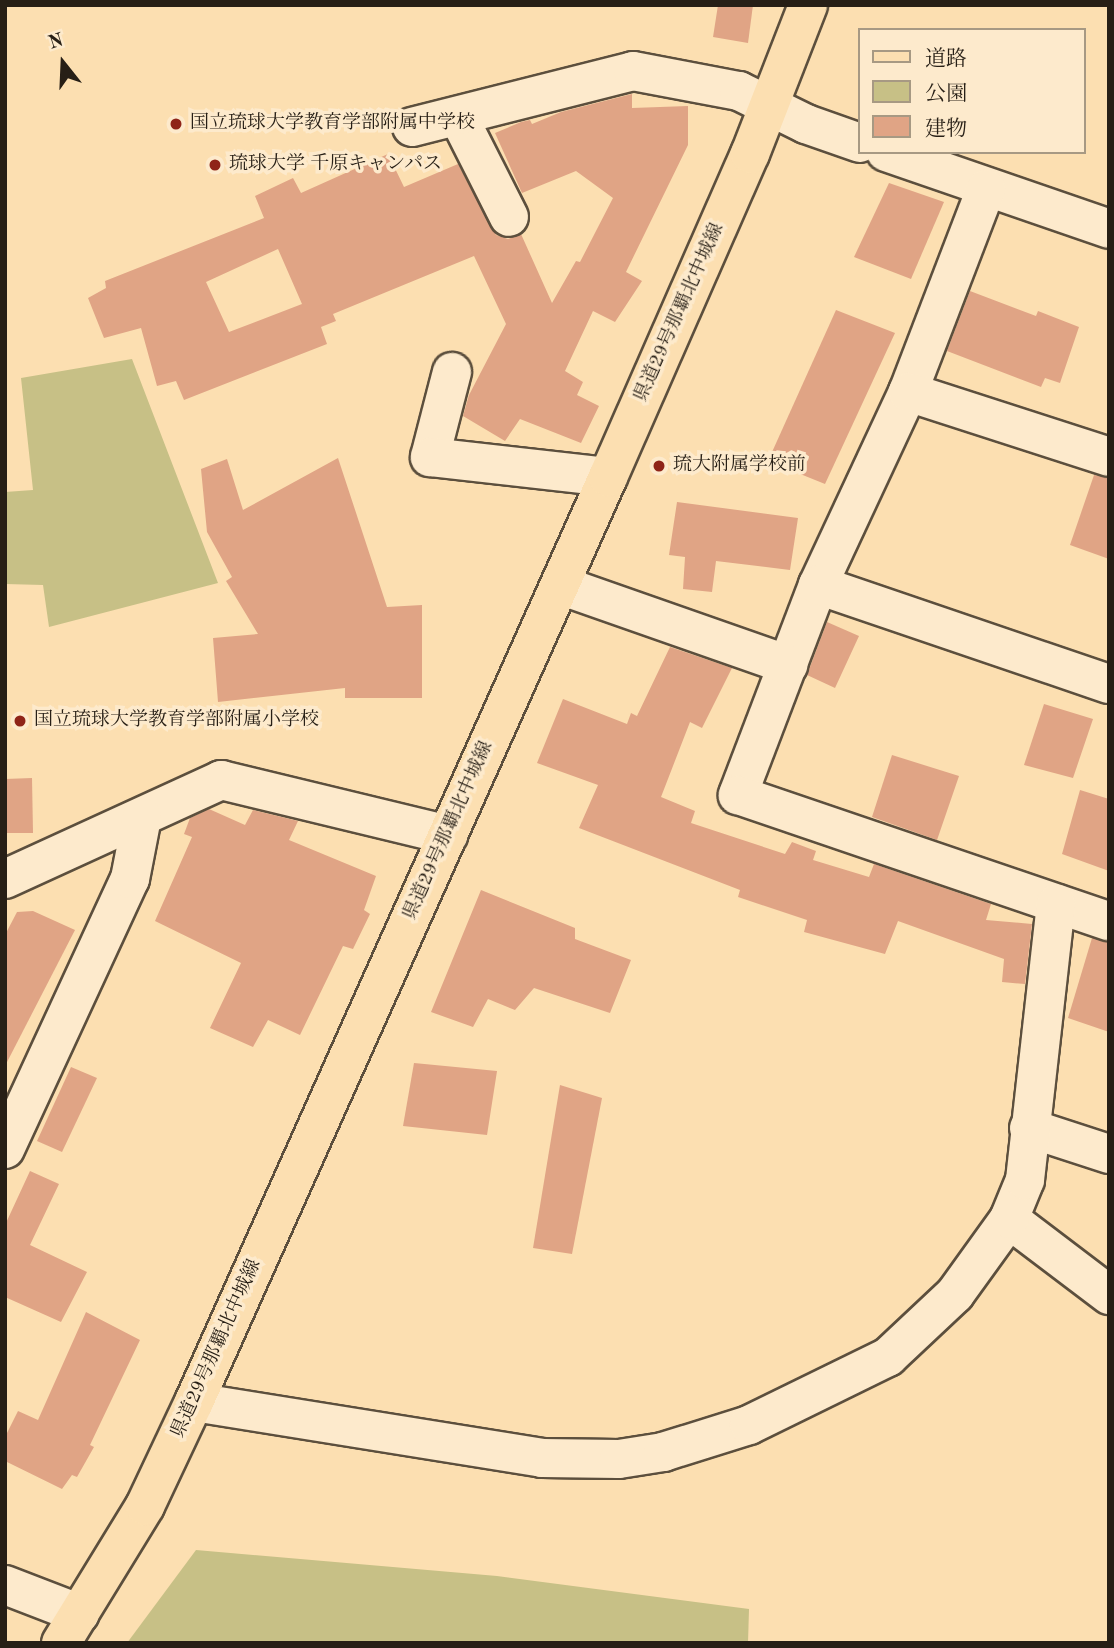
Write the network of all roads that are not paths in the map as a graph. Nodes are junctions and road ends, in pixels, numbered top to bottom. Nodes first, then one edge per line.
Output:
1 (808, 5) edge
2 (769, 107) junction
3 (458, 116) junction
4 (412, 127) dead end
5 (858, 142) edge
6 (891, 154) edge
7 (986, 189) junction
8 (509, 217) dead end
9 (1109, 229) edge
10 (452, 372) dead end
11 (908, 392) junction
12 (1109, 457) edge
13 (608, 477) junction
14 (560, 585) junction
15 (818, 585) junction
16 (788, 665) junction
17 (1109, 684) edge
18 (142, 817) junction
19 (448, 835) junction
20 (5, 879) edge
21 (1056, 904) junction
22 (1109, 921) edge
23 (1029, 1128) junction
24 (5, 1149) edge
25 (1109, 1154) edge
26 (1009, 1219) junction
27 (1109, 1295) edge
28 (194, 1402) junction
29 (5, 1585) edge
30 (70, 1628) edge

1 - 2 main road, 県道29号那覇北中城線
2 - 3 street
2 - 5 street
2 - 13 main road, 県道29号那覇北中城線
3 - 4 street
3 - 8 street
6 - 7 street
7 - 9 street
7 - 11 street
10 - 13 street
11 - 12 street
11 - 15 street
13 - 14 main road, 県道29号那覇北中城線
14 - 16 street
14 - 19 main road, 県道29号那覇北中城線
15 - 16 street
15 - 17 street
16 - 21 street
18 - 19 street
18 - 20 street
18 - 24 street
19 - 28 main road, 県道29号那覇北中城線
21 - 22 street
21 - 23 street
23 - 25 street
23 - 26 street
26 - 27 street
26 - 28 street
28 - 30 main road, 県道29号那覇北中城線
29 - 30 street

